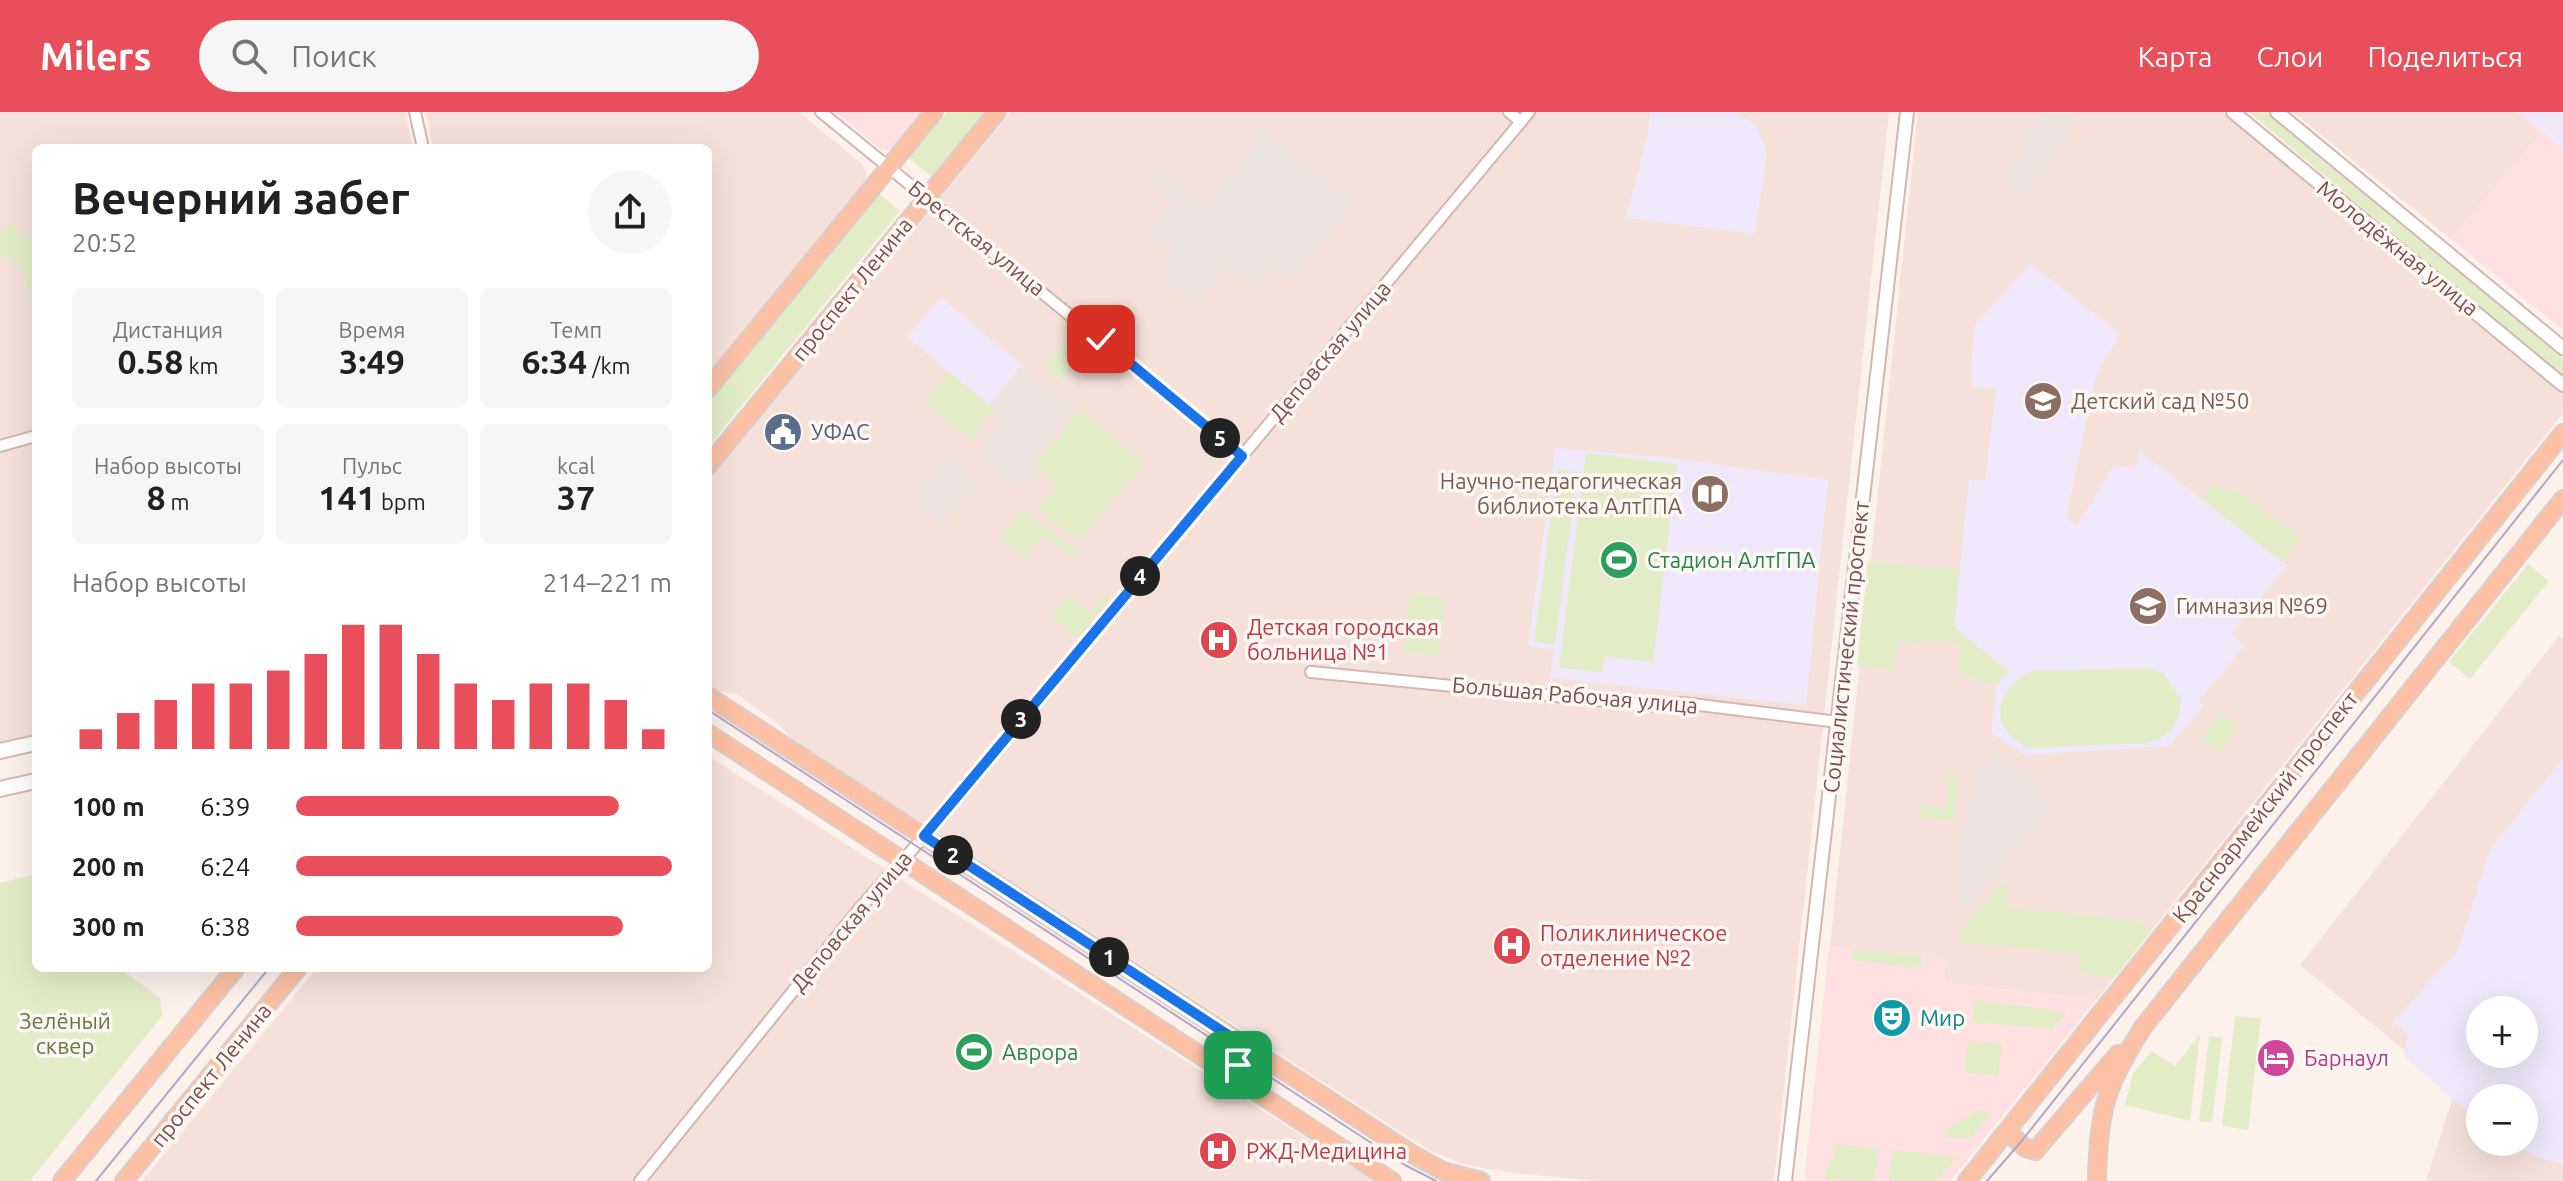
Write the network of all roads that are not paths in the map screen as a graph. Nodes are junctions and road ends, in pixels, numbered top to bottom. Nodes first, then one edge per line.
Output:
1 (415, 112) edge
2 (821, 112) edge
3 (934, 112) edge
4 (997, 112) edge
5 (1509, 112) edge
6 (1529, 112) edge
7 (1907, 112) edge
8 (2233, 112) edge
9 (2277, 112) edge
10 (1521, 122) junction
11 (422, 144) edge
12 (890, 167) junction
13 (927, 197) junction
14 (2563, 348) edge
15 (712, 384) edge
16 (2563, 385) edge
17 (2563, 433) edge
18 (32, 437) edge
19 (0, 446) edge
20 (1242, 456) junction
21 (712, 461) edge
22 (2563, 499) edge
23 (1311, 672) dead end
24 (712, 699) edge
25 (1838, 722) junction
26 (712, 736) edge
27 (32, 744) edge
28 (0, 751) edge
29 (32, 782) edge
30 (0, 789) edge
31 (924, 836) junction
32 (901, 861) junction
33 (233, 972) edge
34 (295, 972) edge
35 (2144, 1026) junction
36 (1248, 1048) junction
37 (1231, 1076) junction
38 (2007, 1132) junction
39 (1970, 1179) edge
40 (62, 1181) edge
41 (124, 1181) edge
42 (640, 1181) edge
43 (1392, 1181) edge
44 (1481, 1181) edge
45 (1785, 1181) edge
46 (2097, 1181) edge

1 - 11 street
2 - 12 street, Брестская улица
3 - 12 main road
4 - 13 main road, проспект Ленина
5 - 10 street
6 - 10 street, Деповская улица
7 - 25 street, Социалистический проспект
8 - 16 street, Молодёжная улица
9 - 14 street, Молодёжная улица
10 - 20 street, Деповская улица
12 - 13 street, Брестская улица
12 - 15 main road
13 - 20 street, Брестская улица
13 - 21 main road, проспект Ленина
17 - 38 main road, Красноармейский проспект
18 - 19 street
20 - 31 street, Деповская улица
22 - 35 main road, Красноармейский проспект
23 - 25 street, Большая Рабочая улица
24 - 31 main road
25 - 45 street, Социалистический проспект
26 - 32 main road
27 - 28 main road
29 - 30 main road
31 - 32 street, Деповская улица
31 - 36 main road
32 - 37 main road
32 - 42 street, Деповская улица
33 - 40 main road
34 - 41 main road, проспект Ленина
35 - 38 main road
35 - 46 main road, Красноармейский проспект
36 - 37 main road
36 - 44 main road
37 - 43 main road
38 - 39 main road, Красноармейский проспект

